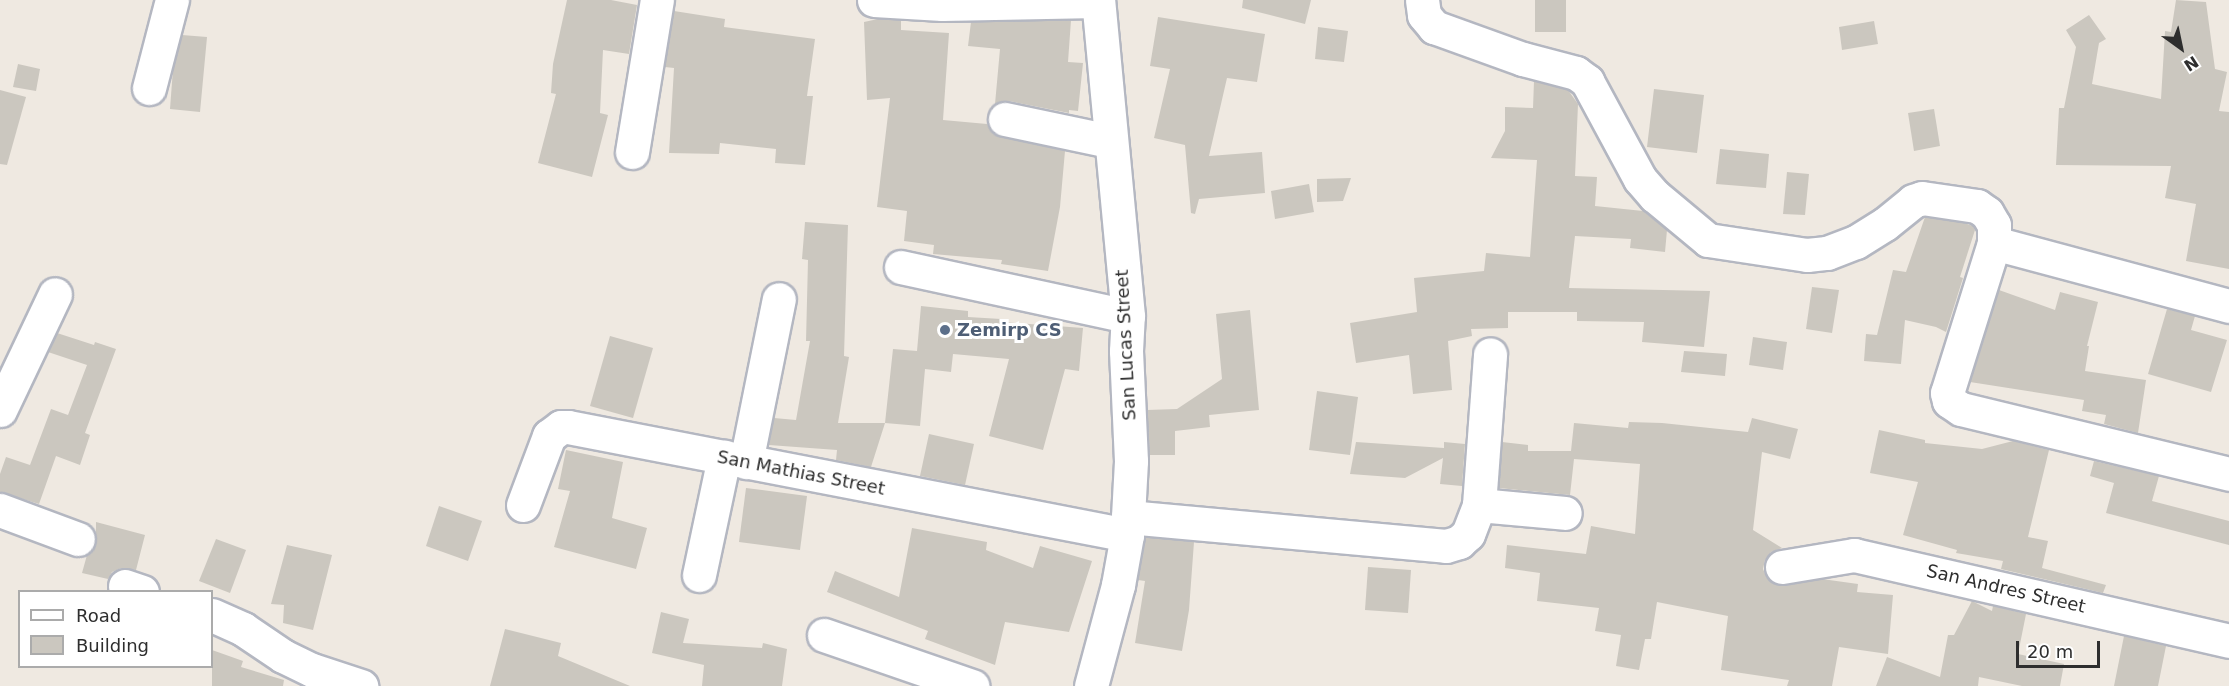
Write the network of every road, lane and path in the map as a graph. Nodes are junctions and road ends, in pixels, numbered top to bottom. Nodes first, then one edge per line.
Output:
1 (172, 0) edge
2 (657, 0) edge
3 (874, 0) edge
4 (1098, 0) edge
5 (1422, 0) edge
6 (149, 88) dead end
7 (1005, 119) dead end
8 (1109, 141) junction
9 (632, 152) dead end
10 (1994, 243) junction
11 (901, 267) dead end
12 (55, 294) dead end
13 (779, 299) dead end
14 (2229, 306) edge
15 (1128, 316) junction
16 (1490, 354) dead end
17 (0, 410) edge
18 (735, 459) junction
19 (2229, 474) edge
20 (523, 505) dead end
21 (1479, 505) junction
22 (0, 510) edge
23 (1565, 513) dead end
24 (1128, 526) junction
25 (78, 539) dead end
26 (1782, 567) dead end
27 (699, 575) dead end
28 (213, 615) edge
29 (824, 635) dead end
30 (2229, 641) edge
31 (361, 686) edge
32 (972, 686) edge
33 (1091, 686) edge

1 - 6 street
2 - 9 street
3 - 4 street
4 - 8 street, San Lucas Street
5 - 10 street
7 - 8 street
8 - 15 street, San Lucas Street
10 - 14 street
10 - 19 street
11 - 15 street
12 - 17 street
13 - 18 street
15 - 24 street, San Lucas Street
16 - 21 street, San Mathias Street
18 - 20 street, San Mathias Street
18 - 24 street, San Mathias Street
18 - 27 street
21 - 23 street
21 - 24 street, San Mathias Street
22 - 25 street
24 - 33 street, San Lucas Street
26 - 30 street, San Andres Street
28 - 31 street
29 - 32 street

